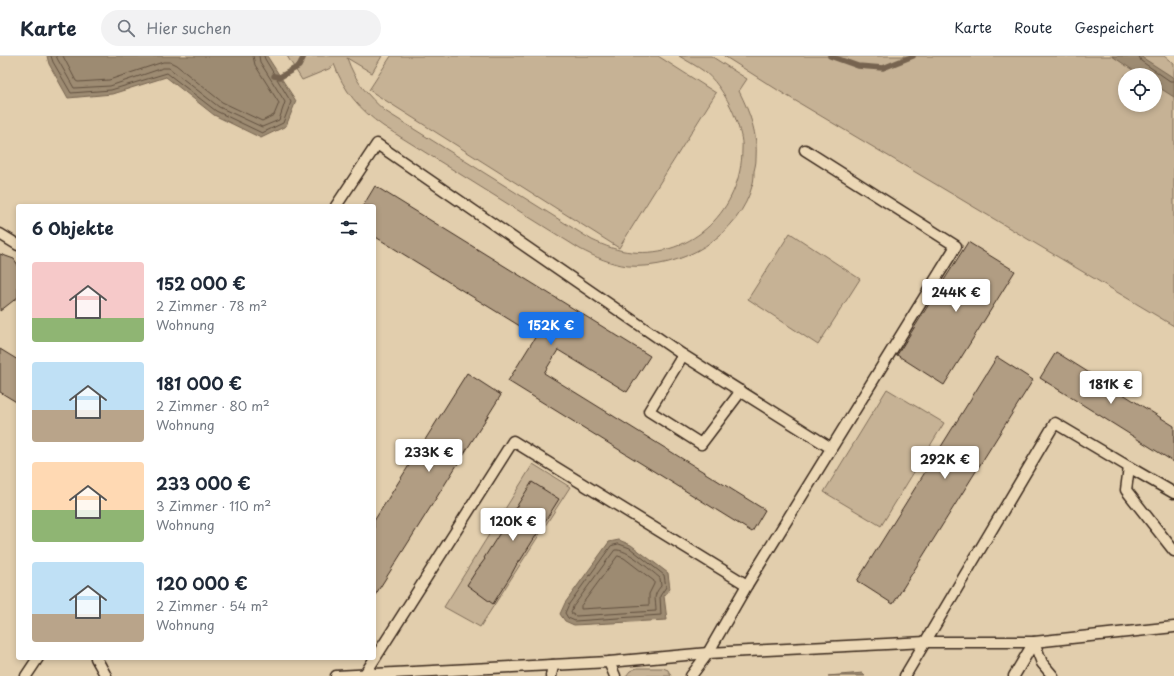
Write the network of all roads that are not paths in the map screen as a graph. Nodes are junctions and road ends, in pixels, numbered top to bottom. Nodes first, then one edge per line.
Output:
1 (806, 150) dead end
2 (337, 204) edge
3 (0, 234) edge
4 (16, 244) edge
5 (684, 355) junction
6 (740, 391) junction
7 (831, 448) junction
8 (1130, 467) junction
9 (1174, 493) edge
10 (1174, 551) edge
11 (747, 585) junction
12 (1174, 627) edge
13 (926, 642) junction
14 (1034, 642) junction
15 (708, 653) junction
16 (376, 657) edge
17 (37, 660) edge
18 (97, 660) edge
19 (374, 660) edge
20 (609, 662) junction
21 (553, 665) junction
22 (365, 674) junction
23 (26, 676) edge
24 (106, 676) edge
25 (336, 676) edge
26 (551, 676) edge
27 (615, 676) edge
28 (691, 676) edge
29 (905, 676) edge
30 (1014, 676) edge
31 (1053, 676) edge

1 - 7 lane
2 - 5 lane
3 - 4 lane
5 - 6 lane
5 - 6 lane
6 - 7 lane
7 - 11 lane
8 - 9 lane
8 - 10 lane
8 - 13 lane
11 - 15 lane
11 - 16 lane
12 - 14 lane
13 - 14 lane
13 - 15 lane
13 - 29 lane
14 - 30 lane
14 - 31 lane
15 - 20 lane
15 - 28 lane
17 - 23 lane
18 - 24 lane
19 - 22 lane
20 - 21 lane
20 - 27 lane
21 - 22 lane
21 - 26 lane
22 - 25 lane

